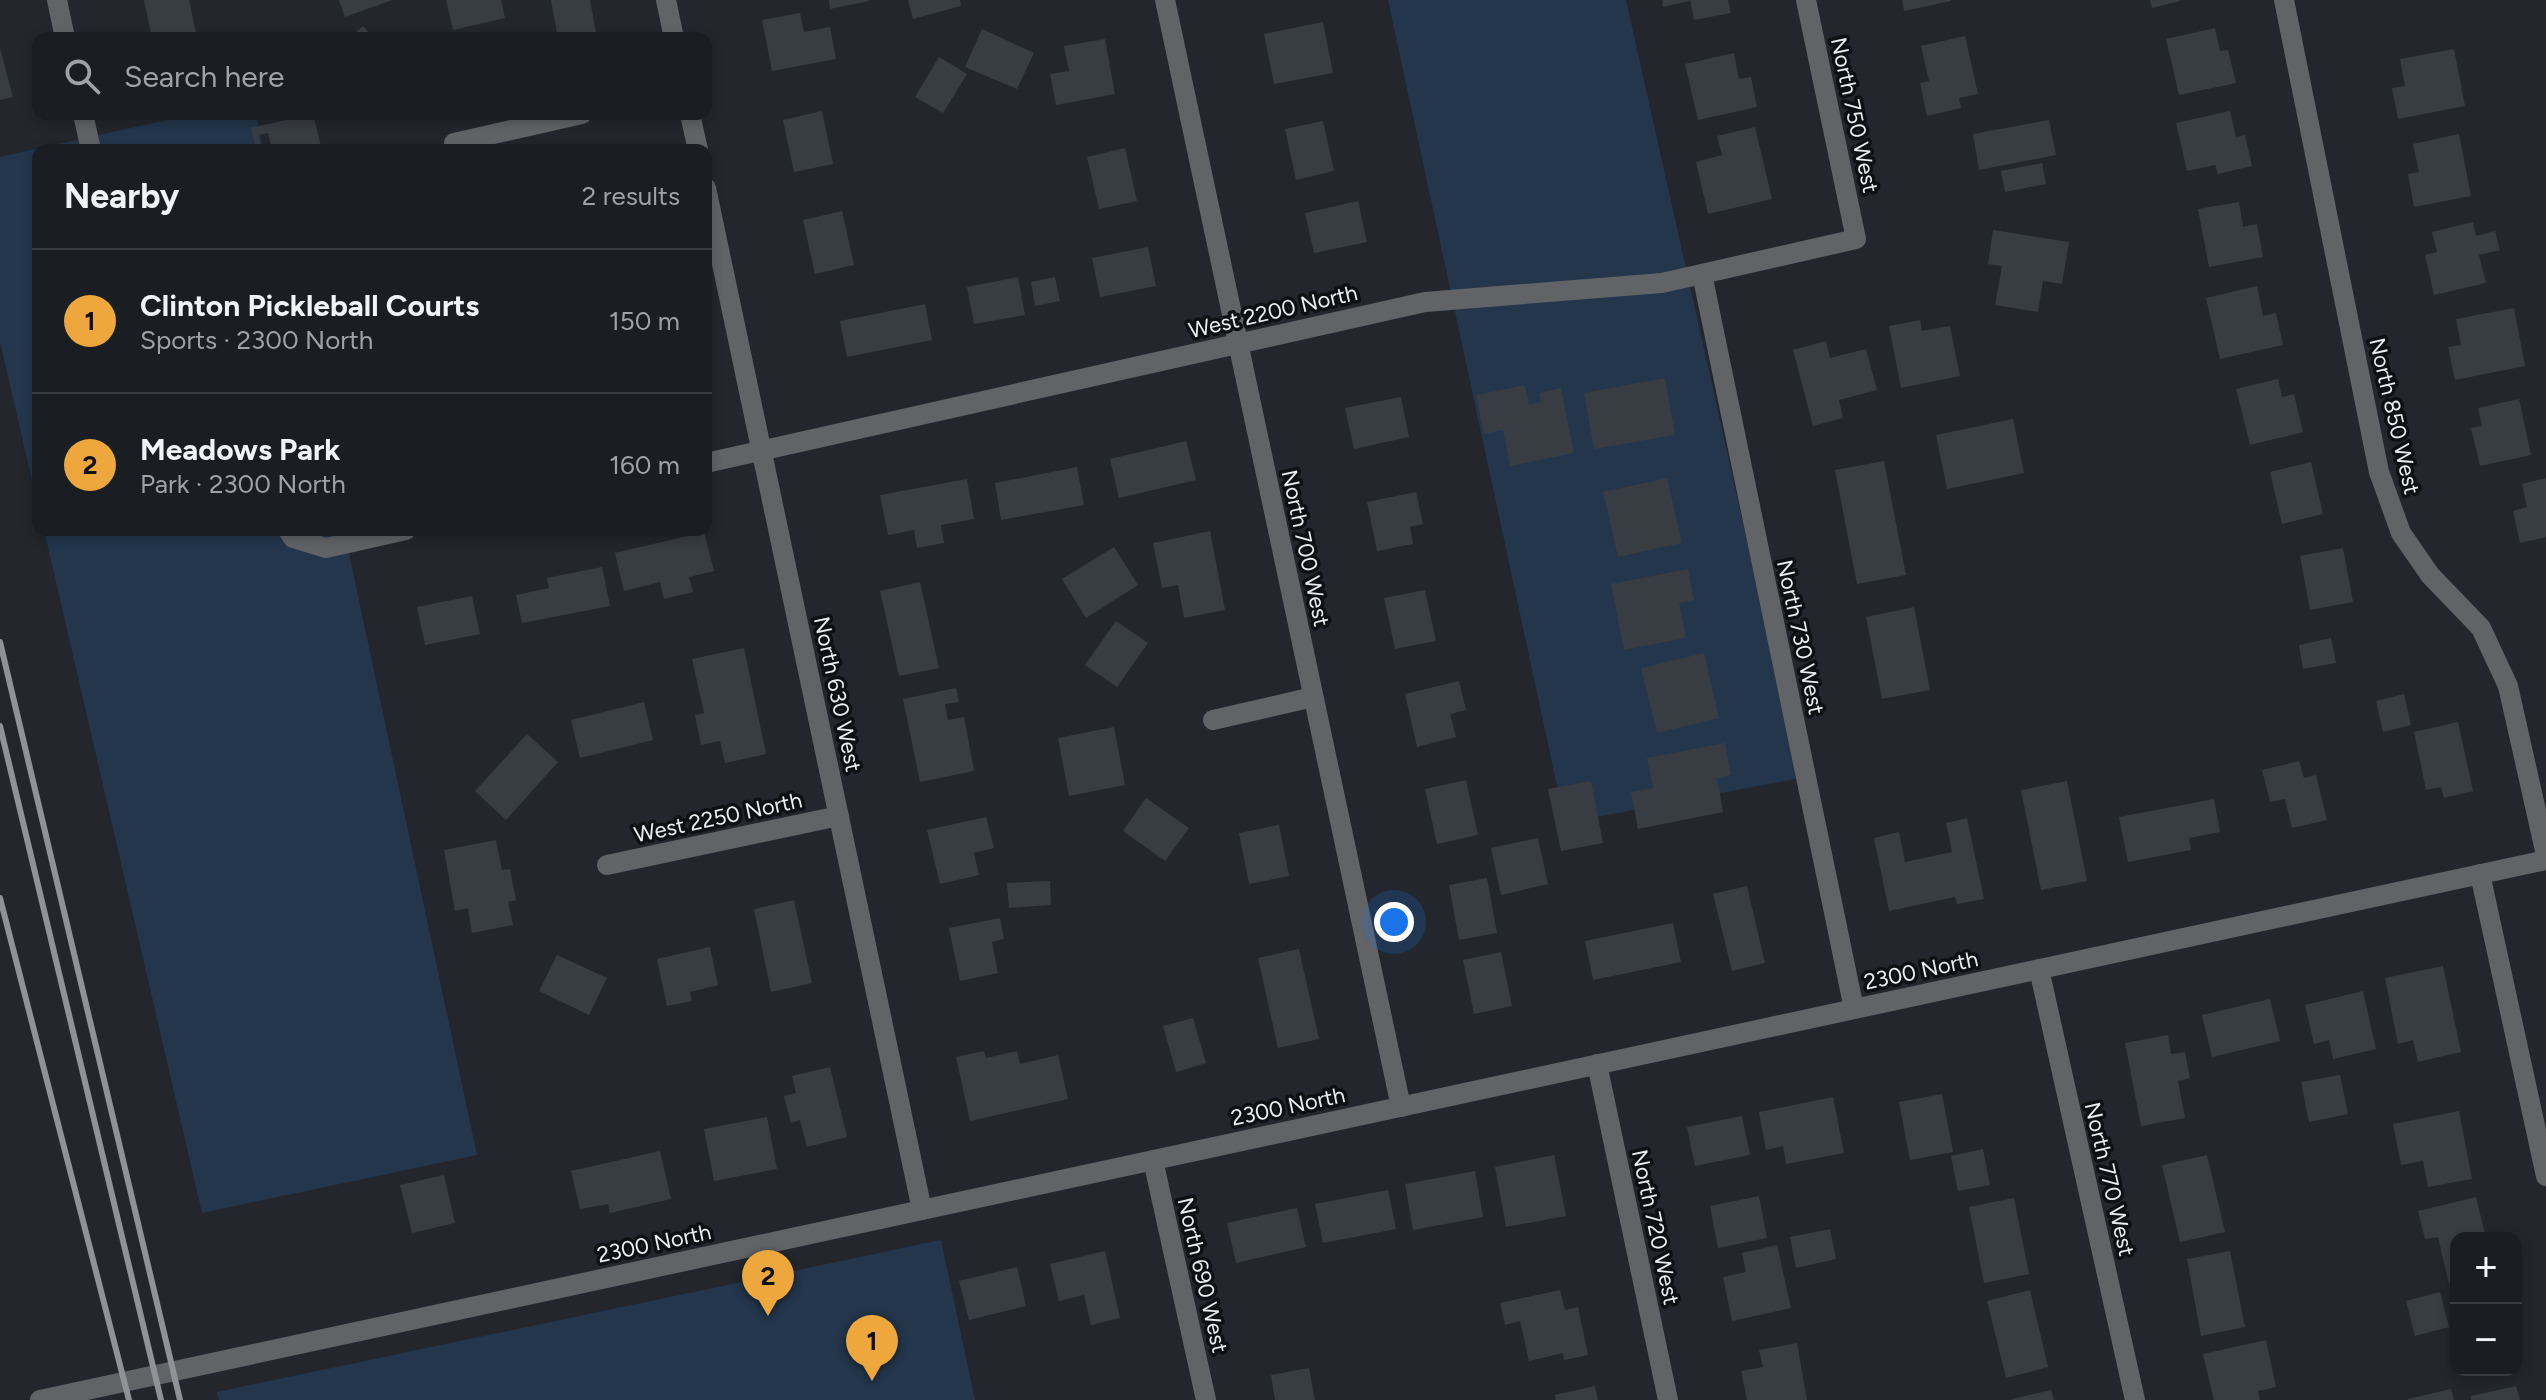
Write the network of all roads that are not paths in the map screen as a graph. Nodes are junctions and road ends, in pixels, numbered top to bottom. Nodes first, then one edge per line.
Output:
1 (57, 0) edge
2 (666, 0) edge
3 (1165, 0) edge
4 (1806, 0) edge
5 (2284, 0) edge
6 (64, 32) edge
7 (673, 32) edge
8 (84, 120) edge
9 (556, 120) edge
10 (691, 120) edge
11 (454, 143) dead end
12 (90, 144) edge
13 (697, 144) edge
14 (712, 216) edge
15 (1856, 239) joint
16 (1702, 274) junction
17 (1238, 344) junction
18 (762, 451) junction
19 (712, 462) edge
20 (296, 536) edge
21 (379, 536) edge
22 (1313, 697) junction
23 (1213, 720) dead end
24 (839, 816) junction
25 (2546, 858) edge
26 (607, 865) dead end
27 (2480, 874) junction
28 (2039, 969) junction
29 (1854, 1009) junction
30 (1597, 1064) junction
31 (1401, 1107) junction
32 (1153, 1160) junction
33 (2546, 1176) edge
34 (922, 1210) junction
35 (40, 1400) edge
36 (1206, 1400) edge
37 (1668, 1400) edge
38 (2135, 1400) edge

1 - 6 street
2 - 7 street
3 - 17 street, North 700 West
4 - 15 street, North 750 West
5 - 25 street, North 850 West
8 - 12 street
9 - 11 street
10 - 13 street
14 - 18 street, North 630 West
15 - 16 street, West 2200 North
16 - 17 street, West 2200 North
16 - 29 street, North 730 West
17 - 18 street, West 2200 North
17 - 22 street, North 700 West
18 - 19 street, West 2200 North
18 - 24 street, North 630 West
20 - 21 street
22 - 23 street
22 - 31 street, North 700 West
24 - 26 street, West 2250 North
24 - 34 street, North 630 West
25 - 27 street, 2300 North
27 - 28 street, 2300 North
27 - 33 street
28 - 29 street, 2300 North
28 - 38 street, North 770 West
29 - 30 street, 2300 North
30 - 31 street, 2300 North
30 - 37 street, North 720 West
31 - 32 street, 2300 North
32 - 34 street, 2300 North
32 - 36 street, North 690 West
34 - 35 street, 2300 North

